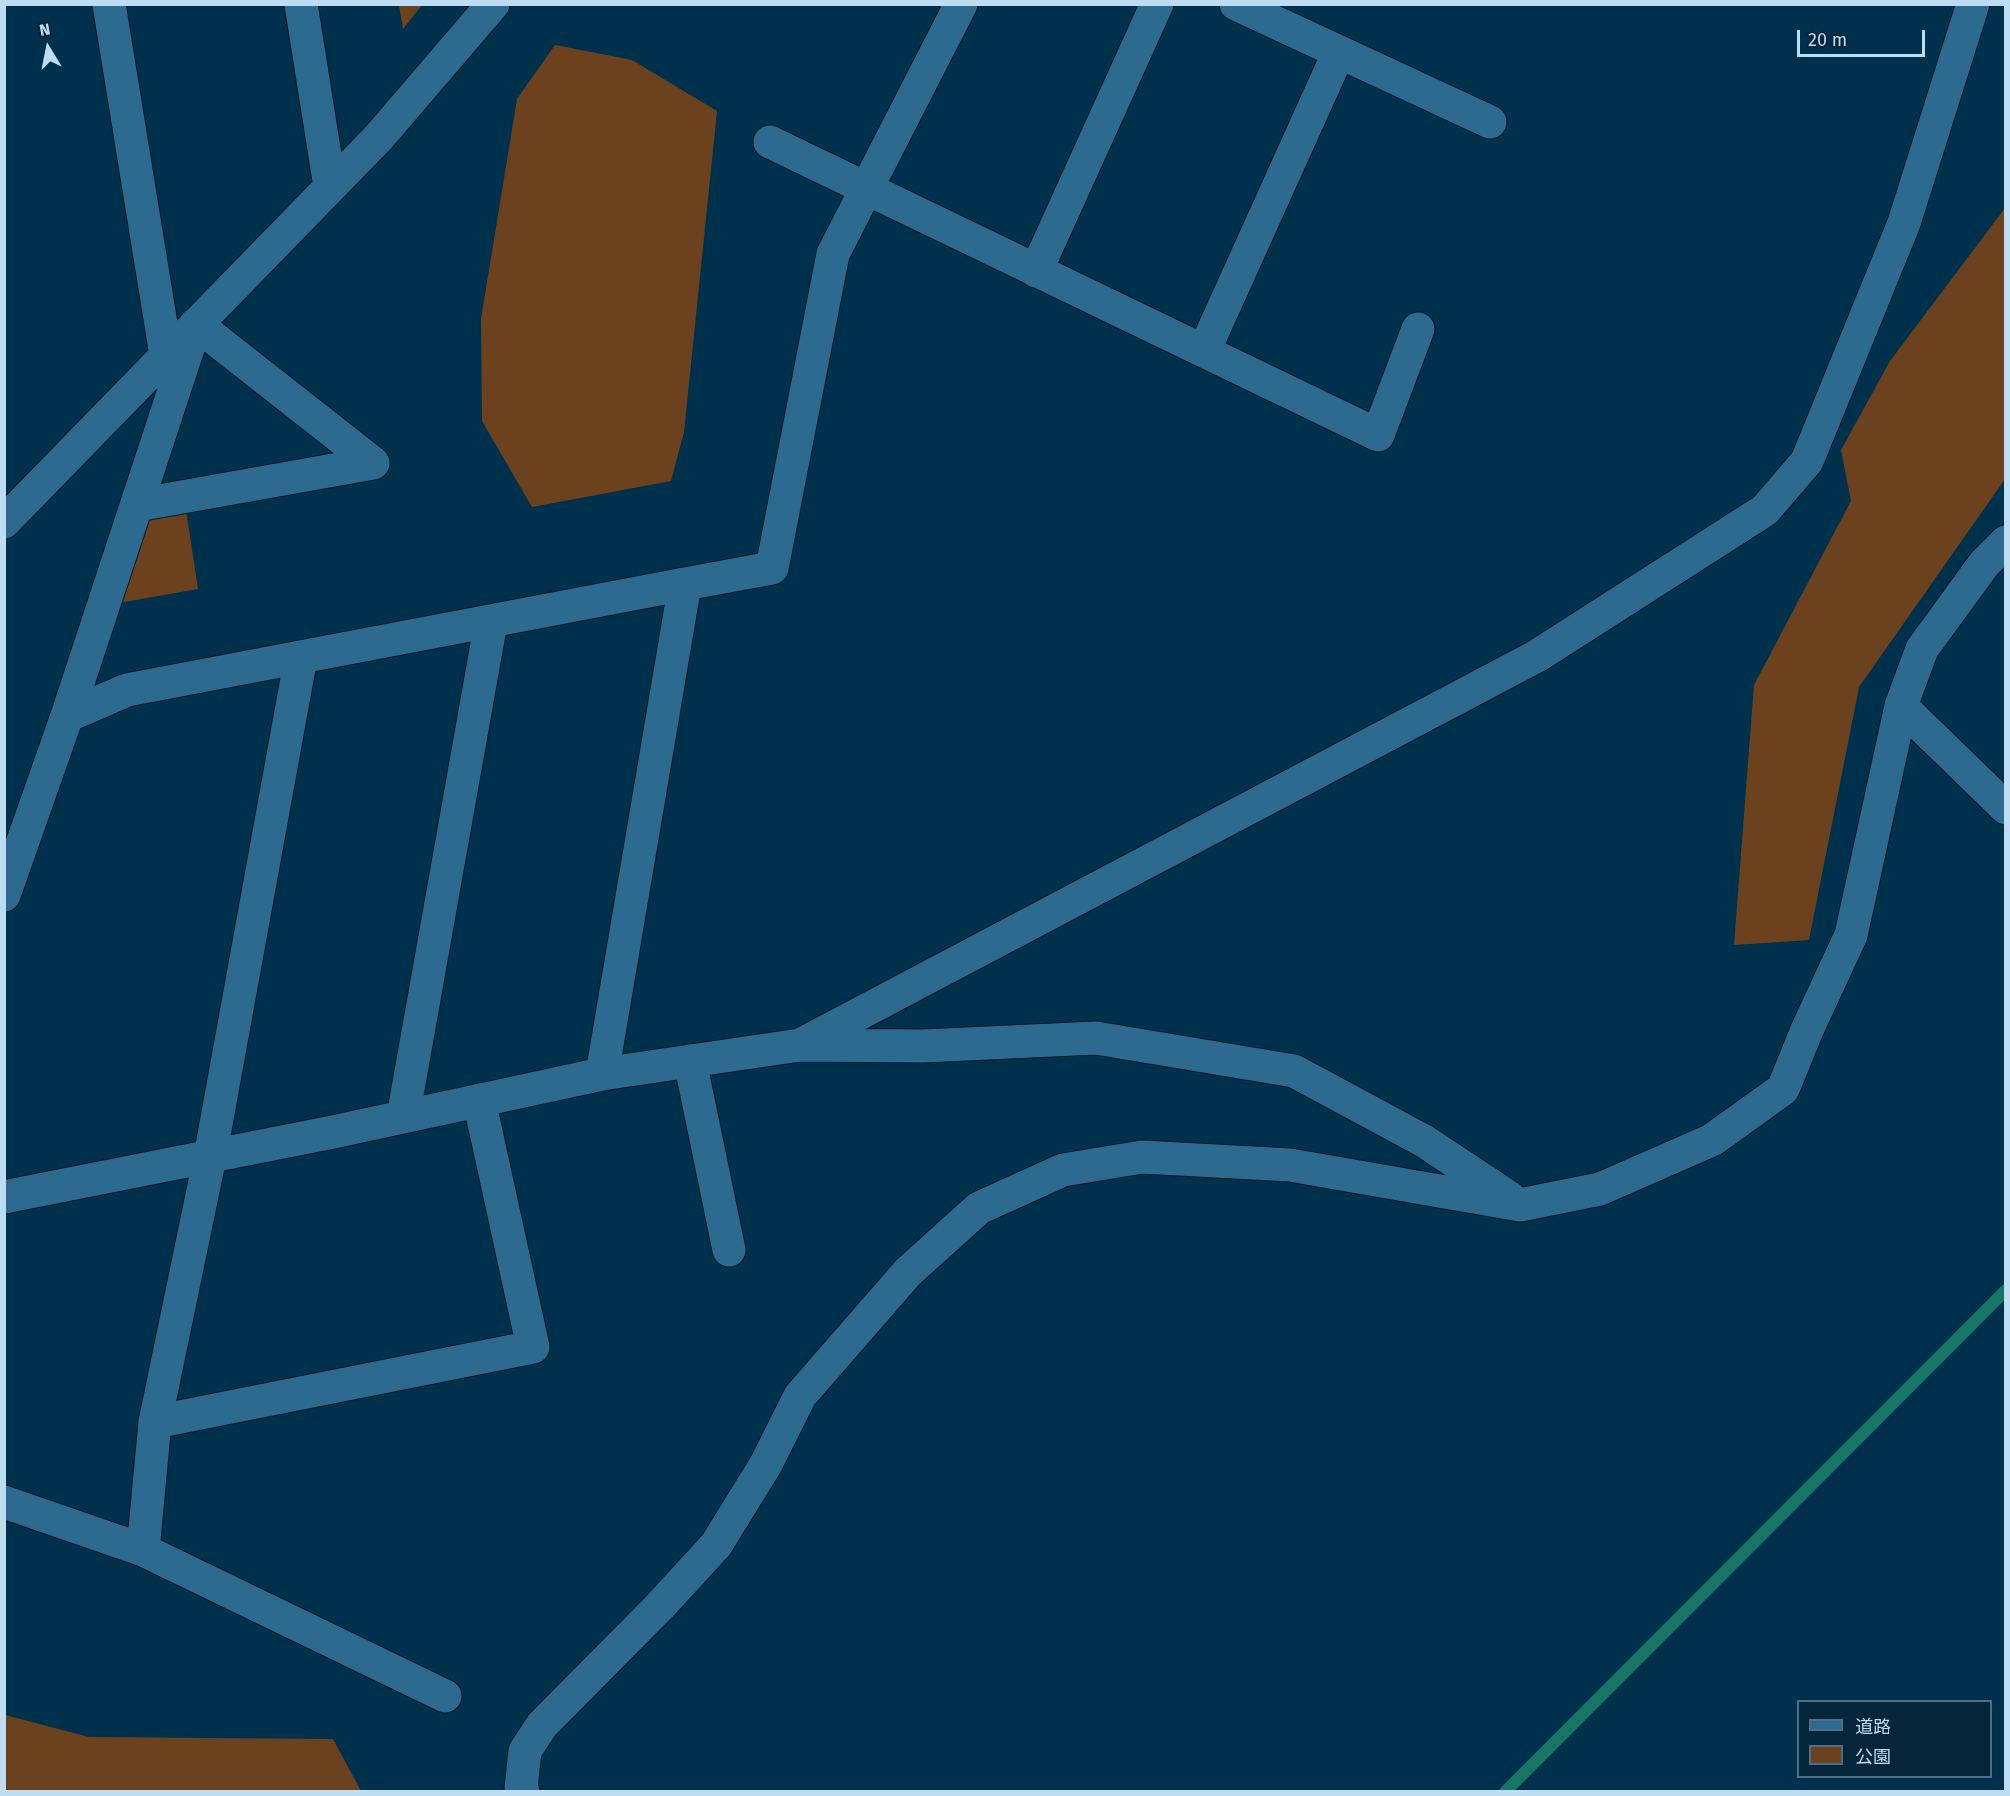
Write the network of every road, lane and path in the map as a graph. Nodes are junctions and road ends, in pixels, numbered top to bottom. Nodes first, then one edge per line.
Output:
1 (109, 4) edge
2 (301, 4) edge
3 (493, 4) edge
4 (961, 4) edge
5 (1157, 4) edge
6 (1236, 4) edge
7 (1973, 4) edge
8 (1296, 18) edge
9 (1339, 52) junction
10 (1490, 122) dead end
11 (770, 142) dead end
12 (330, 187) junction
13 (866, 188) junction
14 (1036, 271) junction
15 (196, 324) junction
16 (1418, 329) dead end
17 (1204, 351) junction
18 (166, 355) junction
19 (137, 505) junction
20 (4, 522) edge
21 (2006, 542) edge
22 (685, 584) junction
23 (492, 622) junction
24 (301, 657) junction
25 (1901, 706) junction
26 (67, 717) junction
27 (2006, 808) edge
28 (4, 895) edge
29 (800, 1045) junction
30 (690, 1061) junction
31 (602, 1074) junction
32 (480, 1100) junction
33 (403, 1117) junction
34 (210, 1157) junction
35 (4, 1197) edge
36 (1520, 1205) junction
37 (729, 1250) dead end
38 (154, 1422) junction
39 (4, 1502) edge
40 (143, 1550) junction
41 (445, 1696) dead end
42 (523, 1791) edge

1 - 18 street
2 - 12 street
3 - 12 street
4 - 13 street
5 - 14 street
6 - 8 street
7 - 29 street
8 - 9 street
9 - 10 street
9 - 17 street
11 - 13 street
12 - 15 street
13 - 14 street
13 - 22 street
14 - 17 street
15 - 18 street
15 - 19 street
15 - 19 street
16 - 17 street
18 - 20 street
19 - 26 street
21 - 25 street
22 - 23 street
22 - 31 street
23 - 24 street
23 - 33 street
24 - 26 street
24 - 34 street
25 - 27 street
25 - 36 street
26 - 28 street
29 - 30 street
29 - 36 street
30 - 31 street
30 - 37 street
31 - 32 street
32 - 33 street
32 - 38 street
33 - 34 street
34 - 35 street
34 - 38 street
36 - 42 street
38 - 40 street
39 - 40 street
40 - 41 street

